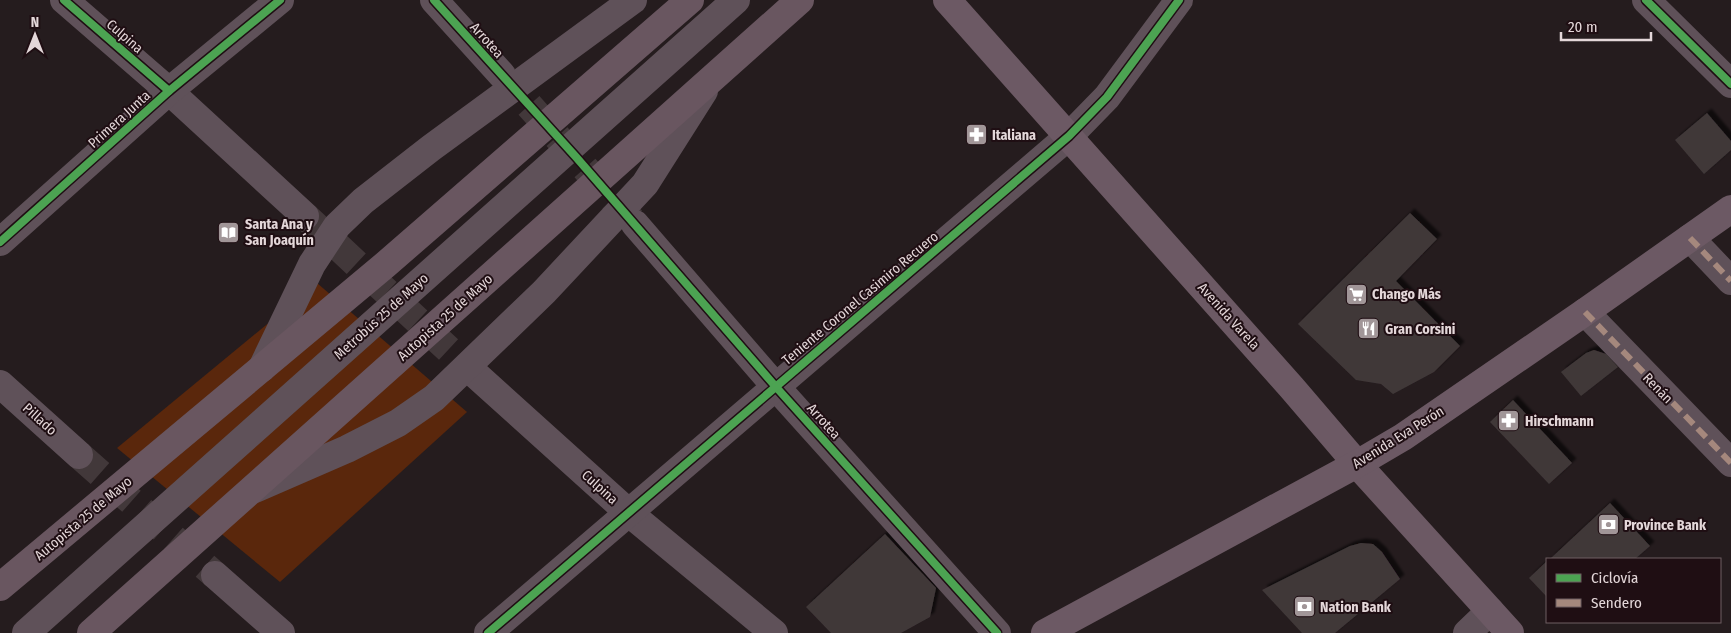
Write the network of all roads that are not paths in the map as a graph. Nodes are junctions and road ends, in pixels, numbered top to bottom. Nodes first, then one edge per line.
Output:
1 (64, 0) edge
2 (280, 0) edge
3 (434, 0) edge
4 (633, 0) edge
5 (690, 0) edge
6 (736, 0) edge
7 (800, 0) edge
8 (947, 0) edge
9 (1179, 0) edge
10 (1646, 0) edge
11 (501, 74) tunnel mouth
12 (711, 79) junction
13 (1731, 84) edge
14 (170, 91) junction
15 (1069, 136) junction
16 (1731, 209) edge
17 (305, 216) tunnel mouth
18 (635, 224) tunnel mouth
19 (1690, 238) junction
20 (0, 242) edge
21 (1731, 281) edge
22 (1585, 312) junction
23 (262, 368) junction
24 (476, 375) tunnel mouth
25 (0, 384) edge
26 (776, 386) junction
27 (80, 455) tunnel mouth
28 (1731, 463) edge
29 (1357, 464) junction
30 (249, 492) junction
31 (629, 513) junction
32 (215, 575) tunnel mouth
33 (0, 587) edge
34 (1490, 611) junction
35 (26, 633) edge
36 (91, 633) edge
37 (280, 633) edge
38 (488, 633) edge
39 (774, 633) edge
40 (997, 633) edge
41 (1045, 633) edge
42 (1467, 633) edge
43 (1510, 633) edge

1 - 14 street, Culpina
2 - 14 street, Primera Junta
3 - 11 street, Arrotea
4 - 23 street, bridge
5 - 23 highway, Autopista 25 de Mayo, bridge
6 - 35 street, Metrobús 25 de Mayo, bridge
7 - 12 highway, Autopista 25 de Mayo, bridge
8 - 15 main road, Avenida Varela
9 - 15 street, Teniente Coronel Casimiro Recuero
10 - 13 street
12 - 30 highway, Autopista 25 de Mayo, bridge
12 - 30 street, bridge
14 - 17 street, Culpina
14 - 20 street, Primera Junta
15 - 26 street, Teniente Coronel Casimiro Recuero
15 - 29 main road, Avenida Varela
16 - 19 main road, Avenida Eva Perón
18 - 26 street, Arrotea
19 - 21 street
19 - 22 main road, Avenida Eva Perón
22 - 28 street, Renán
22 - 29 main road, Avenida Eva Perón
23 - 33 highway, Autopista 25 de Mayo, bridge
24 - 31 street, Culpina
25 - 27 street, Pillado
26 - 31 street, Teniente Coronel Casimiro Recuero
26 - 40 street, Arrotea
29 - 34 main road, Avenida Varela
29 - 41 main road, Avenida Eva Perón
30 - 36 highway, Autopista 25 de Mayo, bridge
31 - 38 street, Teniente Coronel Casimiro Recuero
31 - 39 street, Culpina
32 - 37 street
34 - 42 street
34 - 43 main road, Avenida Varela

